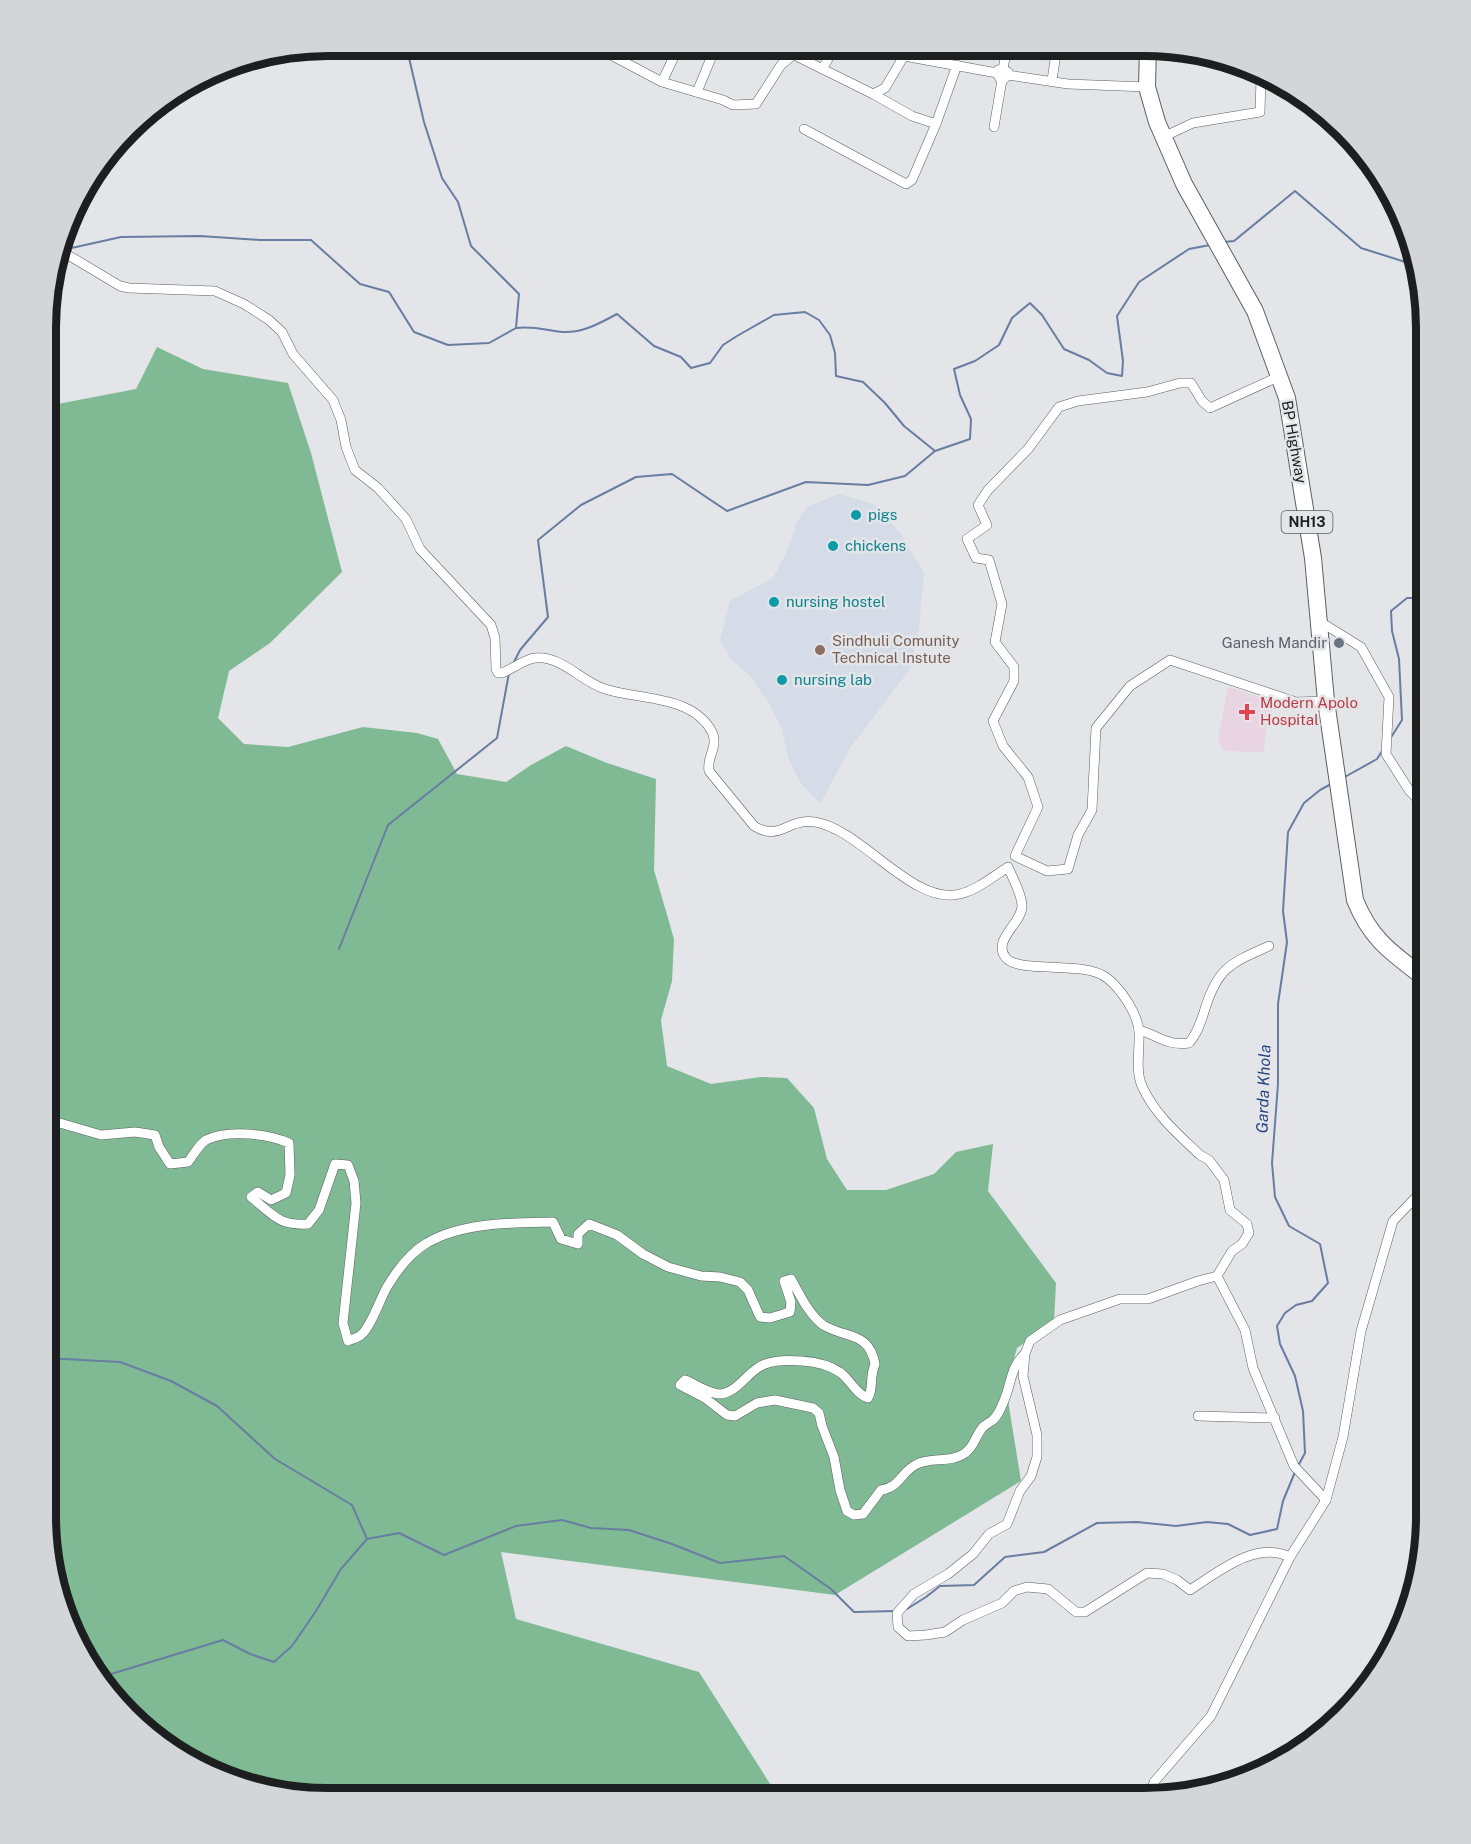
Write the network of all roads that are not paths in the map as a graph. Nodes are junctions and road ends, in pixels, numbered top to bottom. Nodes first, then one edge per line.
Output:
1 (613, 56) edge
2 (674, 56) edge
3 (712, 56) edge
4 (790, 56) edge
5 (802, 56) edge
6 (830, 56) edge
7 (902, 56) edge
8 (924, 56) edge
9 (1005, 56) edge
10 (1056, 56) edge
11 (1148, 56) edge
12 (957, 65) junction
13 (822, 69) junction
14 (1002, 74) junction
15 (1052, 80) junction
16 (662, 82) junction
17 (1261, 82) edge
18 (1147, 87) junction
19 (697, 92) junction
20 (873, 94) junction
21 (936, 124) junction
22 (994, 127) dead end
23 (804, 129) dead end
24 (1164, 137) junction
25 (66, 252) edge
26 (1280, 376) junction
27 (1319, 621) junction
28 (1326, 701) junction
29 (1416, 798) edge
30 (1015, 856) junction
31 (1008, 867) junction
32 (1269, 946) dead end
33 (1416, 971) edge
34 (1139, 1030) junction
35 (56, 1122) edge
36 (1416, 1201) edge
37 (1217, 1276) junction
38 (1025, 1353) junction
39 (1198, 1416) dead end
40 (1275, 1418) junction
41 (1326, 1500) junction
42 (1290, 1557) junction
43 (1152, 1788) edge

1 - 16 street
2 - 16 street
3 - 19 street
4 - 19 street
5 - 13 street
6 - 13 street
7 - 20 street
8 - 12 street
9 - 14 street
10 - 15 street
11 - 18 highway, BP Highway / NH13
12 - 14 street
12 - 21 street
13 - 20 street
14 - 15 street
14 - 22 street
15 - 18 street
16 - 19 street
17 - 24 street
18 - 24 highway, BP Highway / NH13
20 - 21 street
21 - 23 street
24 - 26 highway, BP Highway / NH13
25 - 31 street
26 - 27 highway, BP Highway / NH13
26 - 30 street
27 - 28 highway, BP Highway / NH13
27 - 29 street
28 - 30 street
28 - 33 highway, BP Highway / NH13
30 - 31 street
31 - 34 street
32 - 34 street
34 - 37 street
35 - 38 street
36 - 41 street
37 - 38 street
37 - 40 street
38 - 42 street
39 - 40 street
40 - 41 street
41 - 42 street
42 - 43 street

